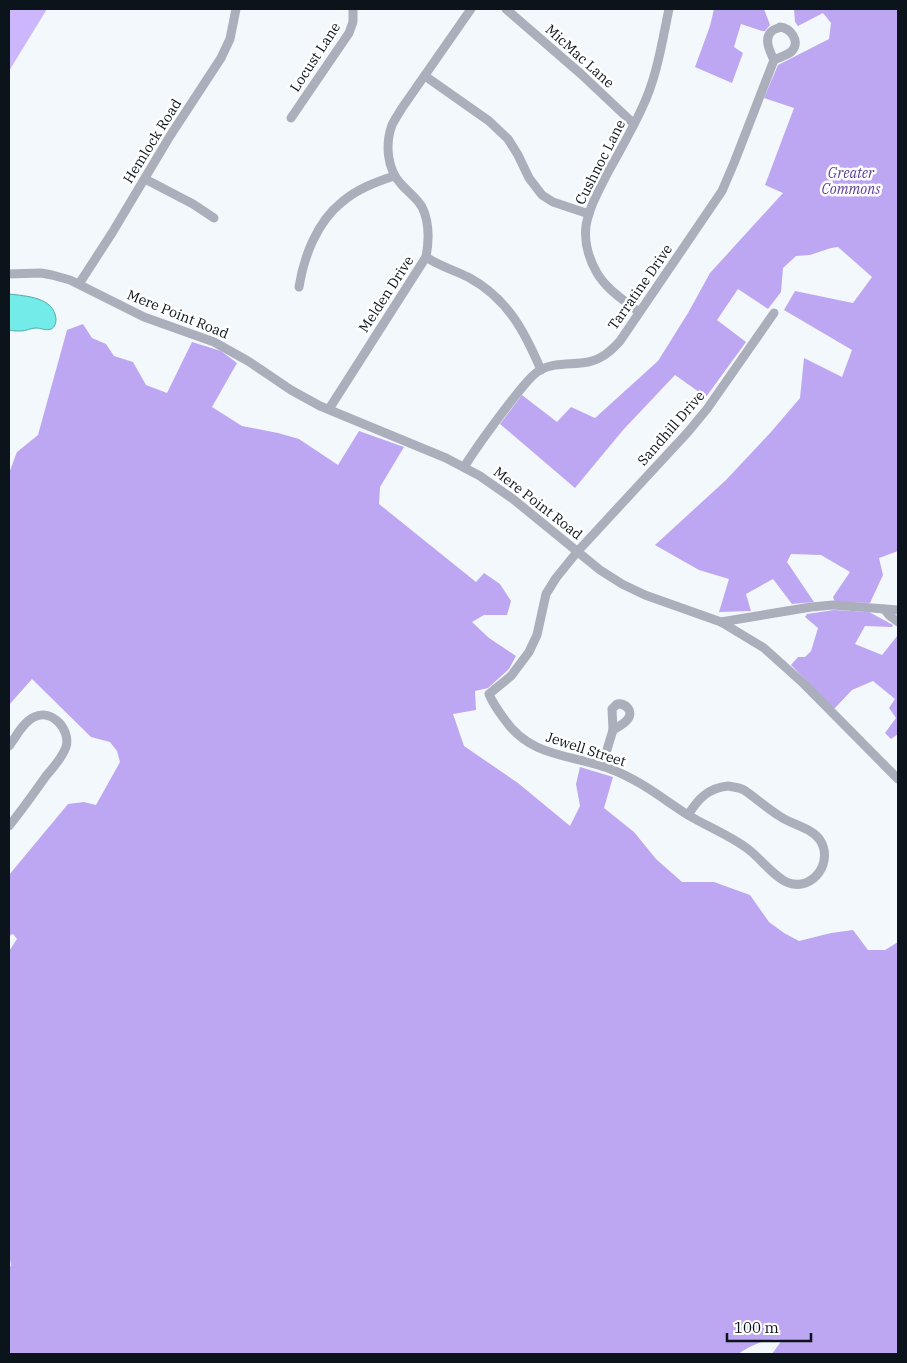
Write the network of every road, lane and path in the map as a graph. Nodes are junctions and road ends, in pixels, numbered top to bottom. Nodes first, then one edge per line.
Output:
1 (236, 9) edge
2 (354, 9) edge
3 (471, 9) edge
4 (506, 9) edge
5 (669, 9) edge
6 (774, 60) dead end
7 (425, 76) junction
8 (291, 118) dead end
9 (634, 124) junction
10 (394, 176) junction
11 (145, 178) junction
12 (589, 214) junction
13 (214, 218) dead end
14 (426, 257) junction
15 (9, 274) edge
16 (80, 284) junction
17 (299, 287) dead end
18 (639, 312) junction
19 (774, 313) dead end
20 (540, 370) junction
21 (329, 409) junction
22 (464, 466) junction
23 (577, 552) junction
24 (884, 609) junction
25 (898, 610) edge
26 (720, 622) junction
27 (898, 622) edge
28 (489, 694) joint
29 (614, 730) dead end
30 (9, 746) edge
31 (602, 766) junction
32 (898, 779) edge
33 (688, 815) junction
34 (9, 826) edge

1 - 11 street, Hemlock Road
2 - 8 street, Locust Lane
3 - 7 street, Melden Drive
4 - 9 street, MicMac Lane
5 - 9 street, Cushnoc Lane
6 - 18 street, Tarratine Drive
7 - 10 street, Melden Drive
7 - 12 street
9 - 12 street, Cushnoc Lane
10 - 14 street, Melden Drive
10 - 17 street
11 - 13 street
11 - 16 street, Hemlock Road
12 - 18 street, Cushnoc Lane
14 - 20 street
14 - 21 street, Melden Drive
15 - 16 street, Mere Point Road
16 - 21 street, Mere Point Road
18 - 20 street, Tarratine Drive
19 - 23 street, Sandhill Drive
20 - 22 street
21 - 22 street, Mere Point Road
22 - 23 street, Mere Point Road
23 - 26 street, Mere Point Road
23 - 28 street, Sandhill Drive
24 - 25 street
24 - 26 street
24 - 27 street
26 - 32 street, Mere Point Road
28 - 31 street, Jewell Street
29 - 31 street
30 - 34 street
31 - 33 street, Jewell Street
33 - 33 street, Jewell Street

